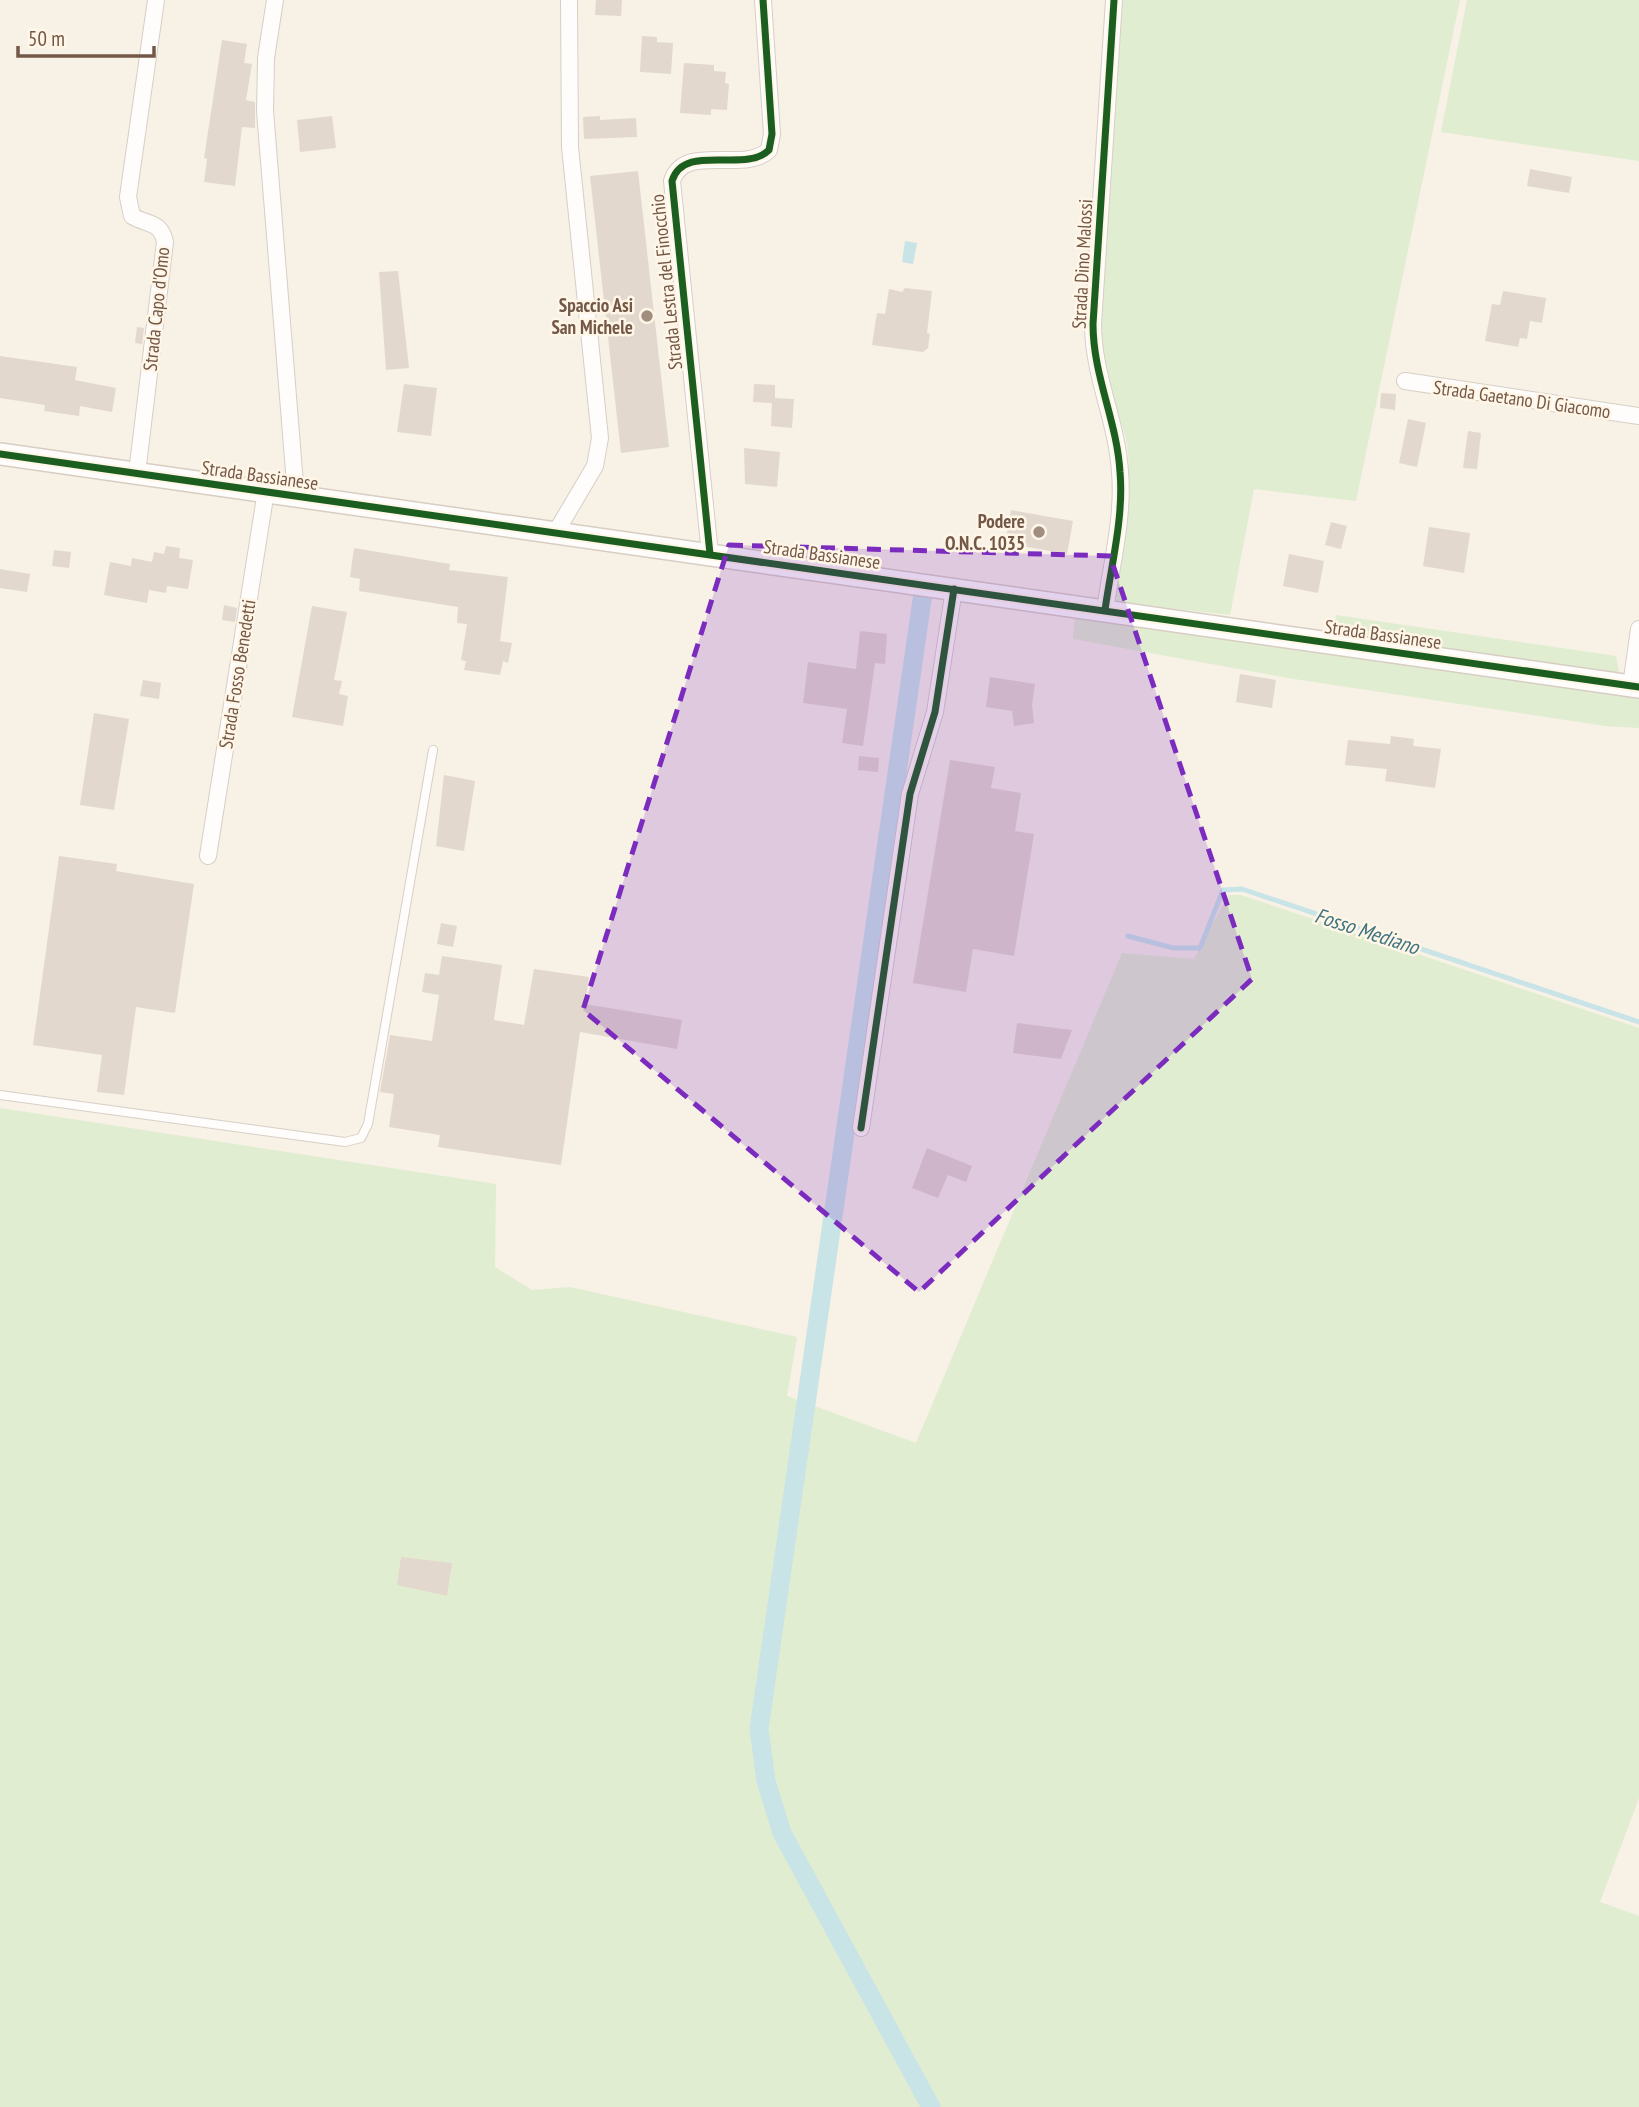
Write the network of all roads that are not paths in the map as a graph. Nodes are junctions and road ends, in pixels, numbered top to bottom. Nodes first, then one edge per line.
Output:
1 (156, 0) edge
2 (275, 0) edge
3 (569, 0) edge
4 (763, 0) edge
5 (1114, 0) edge
6 (1405, 381) dead end
7 (1639, 416) edge
8 (0, 454) edge
9 (137, 473) junction
10 (267, 491) junction
11 (296, 496) junction
12 (556, 533) junction
13 (710, 554) junction
14 (954, 589) junction
15 (1105, 610) junction
16 (1639, 629) edge
17 (1635, 687) edge
18 (433, 750) dead end
19 (208, 856) dead end
20 (0, 1095) edge
21 (861, 1128) dead end

1 - 9 street, Strada Capo d'Omo
2 - 11 street
3 - 12 street
4 - 13 street, Strada Lestra del Finocchio
5 - 15 street, Strada Dino Malossi
6 - 7 street, Strada Gaetano Di Giacomo
8 - 9 street, Strada Bassianese
9 - 10 street, Strada Bassianese
10 - 11 street, Strada Bassianese
10 - 19 street, Strada Fosso Benedetti
11 - 12 street, Strada Bassianese
12 - 13 street, Strada Bassianese
13 - 14 street, Strada Bassianese
14 - 15 street, Strada Bassianese
14 - 21 street
15 - 17 street, Strada Bassianese
16 - 17 street
18 - 20 lane

